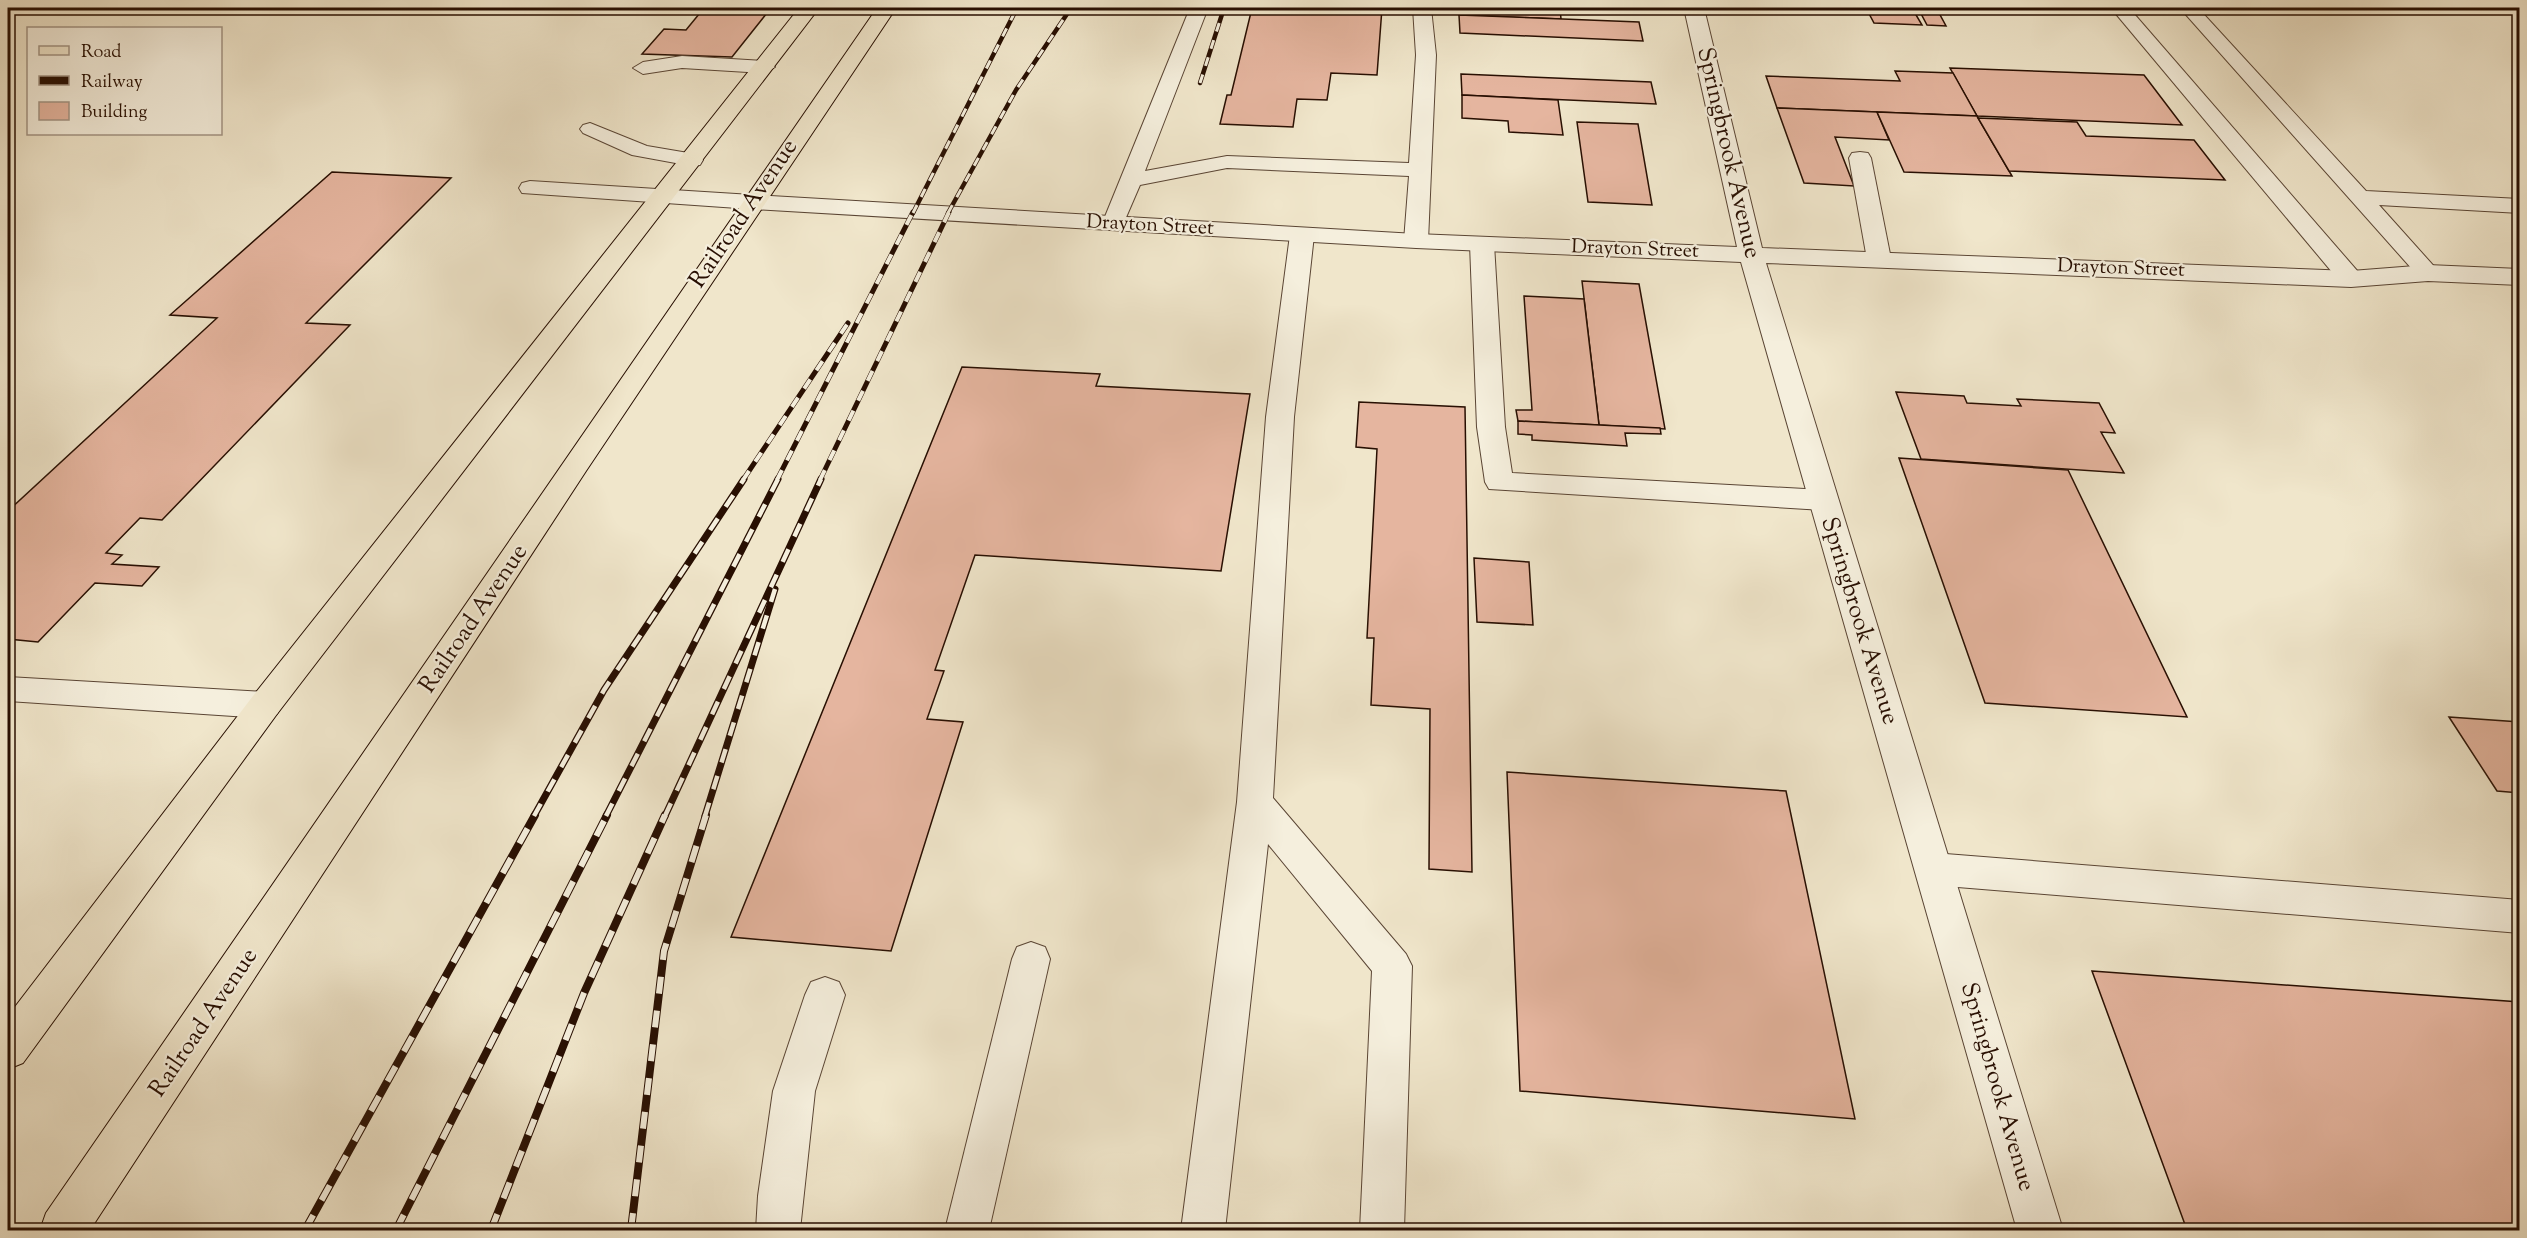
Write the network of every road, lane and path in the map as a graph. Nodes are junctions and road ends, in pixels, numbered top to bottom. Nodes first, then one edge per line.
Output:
1 (809, 8) edge
2 (886, 8) edge
3 (1199, 8) edge
4 (1422, 8) edge
5 (1694, 8) edge
6 (2120, 8) edge
7 (2189, 8) edge
8 (765, 67) junction
9 (643, 68) dead end
10 (590, 129) dead end
11 (1860, 158) dead end
12 (692, 160) junction
13 (1420, 170) junction
14 (1130, 180) junction
15 (530, 188) dead end
16 (662, 196) junction
17 (2359, 197) junction
18 (752, 202) junction
19 (2520, 206) edge
20 (1113, 224) junction
21 (1302, 235) junction
22 (1416, 241) junction
23 (1482, 244) junction
24 (1751, 254) junction
25 (1879, 260) junction
26 (2428, 273) junction
27 (2520, 277) edge
28 (2351, 279) junction
29 (1823, 500) junction
30 (8, 689) edge
31 (265, 705) junction
32 (1255, 802) junction
33 (1933, 869) junction
34 (2520, 917) edge
35 (1031, 959) dead end
36 (825, 995) dead end
37 (8, 1049) edge
38 (63, 1230) edge
39 (778, 1230) edge
40 (967, 1230) edge
41 (1203, 1230) edge
42 (1383, 1230) edge
43 (2040, 1230) edge

1 - 8 main road
2 - 18 main road, Railroad Avenue
3 - 14 lane
4 - 13 lane
5 - 24 street, Springbrook Avenue
6 - 28 lane
7 - 17 lane
8 - 9 lane
8 - 12 main road
10 - 12 lane
11 - 25 lane
12 - 16 main road
13 - 14 lane
13 - 22 lane
14 - 20 lane
15 - 16 lane
16 - 18 lane
16 - 31 main road
17 - 19 lane
17 - 26 lane
18 - 20 street, Drayton Street
18 - 38 main road, Railroad Avenue
20 - 21 street, Drayton Street
21 - 22 street, Drayton Street
21 - 32 lane
22 - 23 street, Drayton Street
23 - 24 street, Drayton Street
23 - 29 lane
24 - 25 street, Drayton Street
24 - 29 street, Springbrook Avenue
25 - 28 street, Drayton Street
26 - 27 street, Drayton Street
26 - 28 street, Drayton Street
29 - 33 street, Springbrook Avenue
30 - 31 lane
31 - 37 main road
32 - 41 lane
32 - 42 lane
33 - 34 lane
33 - 43 street, Springbrook Avenue
35 - 40 lane
36 - 39 lane

